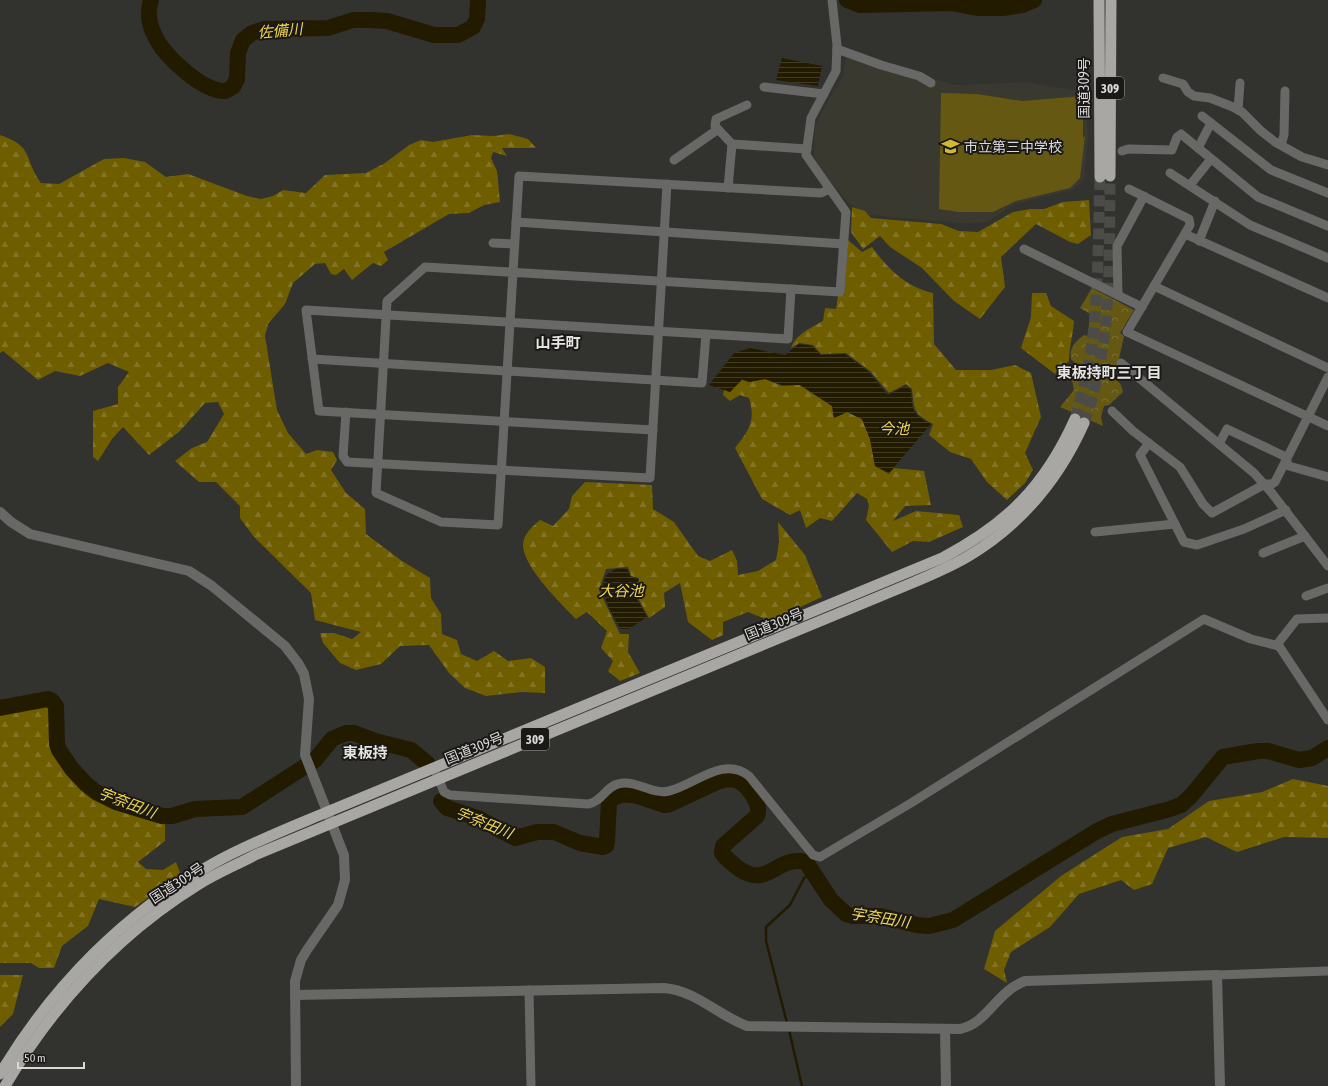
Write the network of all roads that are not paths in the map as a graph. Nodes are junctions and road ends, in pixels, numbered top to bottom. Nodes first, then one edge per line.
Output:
1 (1111, 0) edge
2 (1099, 2) edge
3 (833, 4) edge
4 (837, 48) junction
5 (1164, 78) dead end
6 (931, 83) dead end
7 (1240, 83) dead end
8 (764, 86) dead end
9 (1285, 91) dead end
10 (824, 94) junction
11 (747, 105) dead end
12 (1238, 110) junction
13 (1202, 116) dead end
14 (1211, 123) junction
15 (717, 130) junction
16 (732, 144) junction
17 (1281, 145) junction
18 (1198, 148) junction
19 (806, 149) junction
20 (1122, 151) dead end
21 (1211, 159) junction
22 (674, 160) dead end
23 (1328, 165) edge
24 (1170, 174) dead end
25 (667, 184) junction
26 (1190, 185) junction
27 (728, 188) junction
28 (830, 189) junction
29 (1129, 189) dead end
30 (1328, 193) edge
31 (1144, 196) junction
32 (1215, 201) junction
33 (516, 222) junction
34 (1328, 226) edge
35 (664, 232) junction
36 (1185, 234) junction
37 (1199, 241) junction
38 (493, 242) dead end
39 (514, 244) junction
40 (844, 244) junction
41 (1024, 249) dead end
42 (1328, 258) edge
43 (513, 272) junction
44 (662, 281) junction
45 (1154, 286) junction
46 (791, 289) junction
47 (1118, 296) junction
48 (1328, 298) edge
49 (1142, 307) junction
50 (386, 314) junction
51 (510, 322) junction
52 (658, 331) junction
53 (706, 334) junction
54 (312, 359) junction
55 (1121, 363) dead end
56 (383, 364) junction
57 (1328, 368) edge
58 (507, 371) junction
59 (1328, 377) edge
60 (656, 380) junction
61 (1112, 411) dead end
62 (346, 412) junction
63 (380, 414) junction
64 (1308, 417) junction
65 (504, 421) junction
66 (1328, 426) edge
67 (653, 430) junction
68 (1149, 443) junction
69 (1219, 444) junction
70 (1287, 461) junction
71 (378, 463) junction
72 (501, 470) junction
73 (1328, 477) edge
74 (1265, 484) junction
75 (1286, 510) junction
76 (0, 512) edge
77 (1175, 524) junction
78 (1095, 532) dead end
79 (1305, 536) junction
80 (1263, 554) dead end
81 (1327, 564) edge
82 (1328, 588) edge
83 (1306, 596) dead end
84 (1328, 618) edge
85 (1277, 646) junction
86 (1328, 720) edge
87 (434, 768) junction
88 (438, 779) junction
89 (327, 812) junction
90 (332, 823) junction
91 (1328, 971) edge
92 (1217, 975) junction
93 (529, 990) junction
94 (295, 995) junction
95 (945, 1029) junction
96 (0, 1074) edge
97 (5, 1086) edge
98 (296, 1086) edge
99 (531, 1086) edge
100 (946, 1086) edge
101 (1220, 1086) edge

1 - 2 highway, 国道309号 / 309
3 - 4 street
4 - 6 street
4 - 10 street
5 - 12 street
7 - 12 street
8 - 10 street
9 - 17 street
10 - 19 street
11 - 15 street
12 - 17 street
13 - 14 street
14 - 18 street
14 - 30 street
15 - 16 street
15 - 22 street
16 - 19 street
16 - 27 street
17 - 23 street
18 - 20 street
18 - 21 street
19 - 28 street
21 - 26 street
21 - 34 street
24 - 26 street
25 - 27 street
25 - 33 street
25 - 35 street
26 - 32 street
27 - 28 street
28 - 40 street
29 - 31 street
31 - 36 street
31 - 47 street
32 - 37 street
32 - 42 street
33 - 35 street
33 - 39 street
35 - 40 street
35 - 44 street
36 - 37 street
36 - 45 street
37 - 48 street
38 - 39 street
39 - 43 street
40 - 46 street
41 - 47 street
43 - 44 street
43 - 50 street
43 - 51 street
44 - 46 street
44 - 52 street
45 - 49 street
45 - 57 street
46 - 53 street
47 - 49 street
49 - 64 street
50 - 51 street
50 - 54 street
50 - 56 street
51 - 52 street
51 - 58 street
52 - 53 street
52 - 60 street
53 - 60 street
54 - 56 street
54 - 62 street
55 - 69 street
56 - 58 street
56 - 63 street
58 - 60 street
58 - 65 street
59 - 64 street
60 - 67 street
61 - 68 street
62 - 63 street
62 - 71 street
63 - 65 street
63 - 71 street
64 - 66 street
64 - 70 street
65 - 67 street
65 - 72 street
67 - 72 street
68 - 74 street
68 - 77 street
69 - 70 street
69 - 74 street
70 - 73 street
70 - 74 street
71 - 72 street
71 - 72 street
74 - 75 street
75 - 77 street
75 - 79 street
76 - 89 street
77 - 78 street
79 - 80 street
79 - 81 street
82 - 83 street
84 - 85 street
85 - 86 street
85 - 88 street
87 - 88 street
87 - 88 highway, 国道309号 / 309
87 - 89 highway, 国道309号 / 309
88 - 90 highway, 国道309号 / 309
89 - 90 street
89 - 96 highway, 国道309号 / 309
90 - 94 street
90 - 97 highway, 国道309号 / 309
91 - 92 street
92 - 95 street
92 - 101 street
93 - 94 street
93 - 95 street
93 - 99 street
94 - 98 street
95 - 100 street

